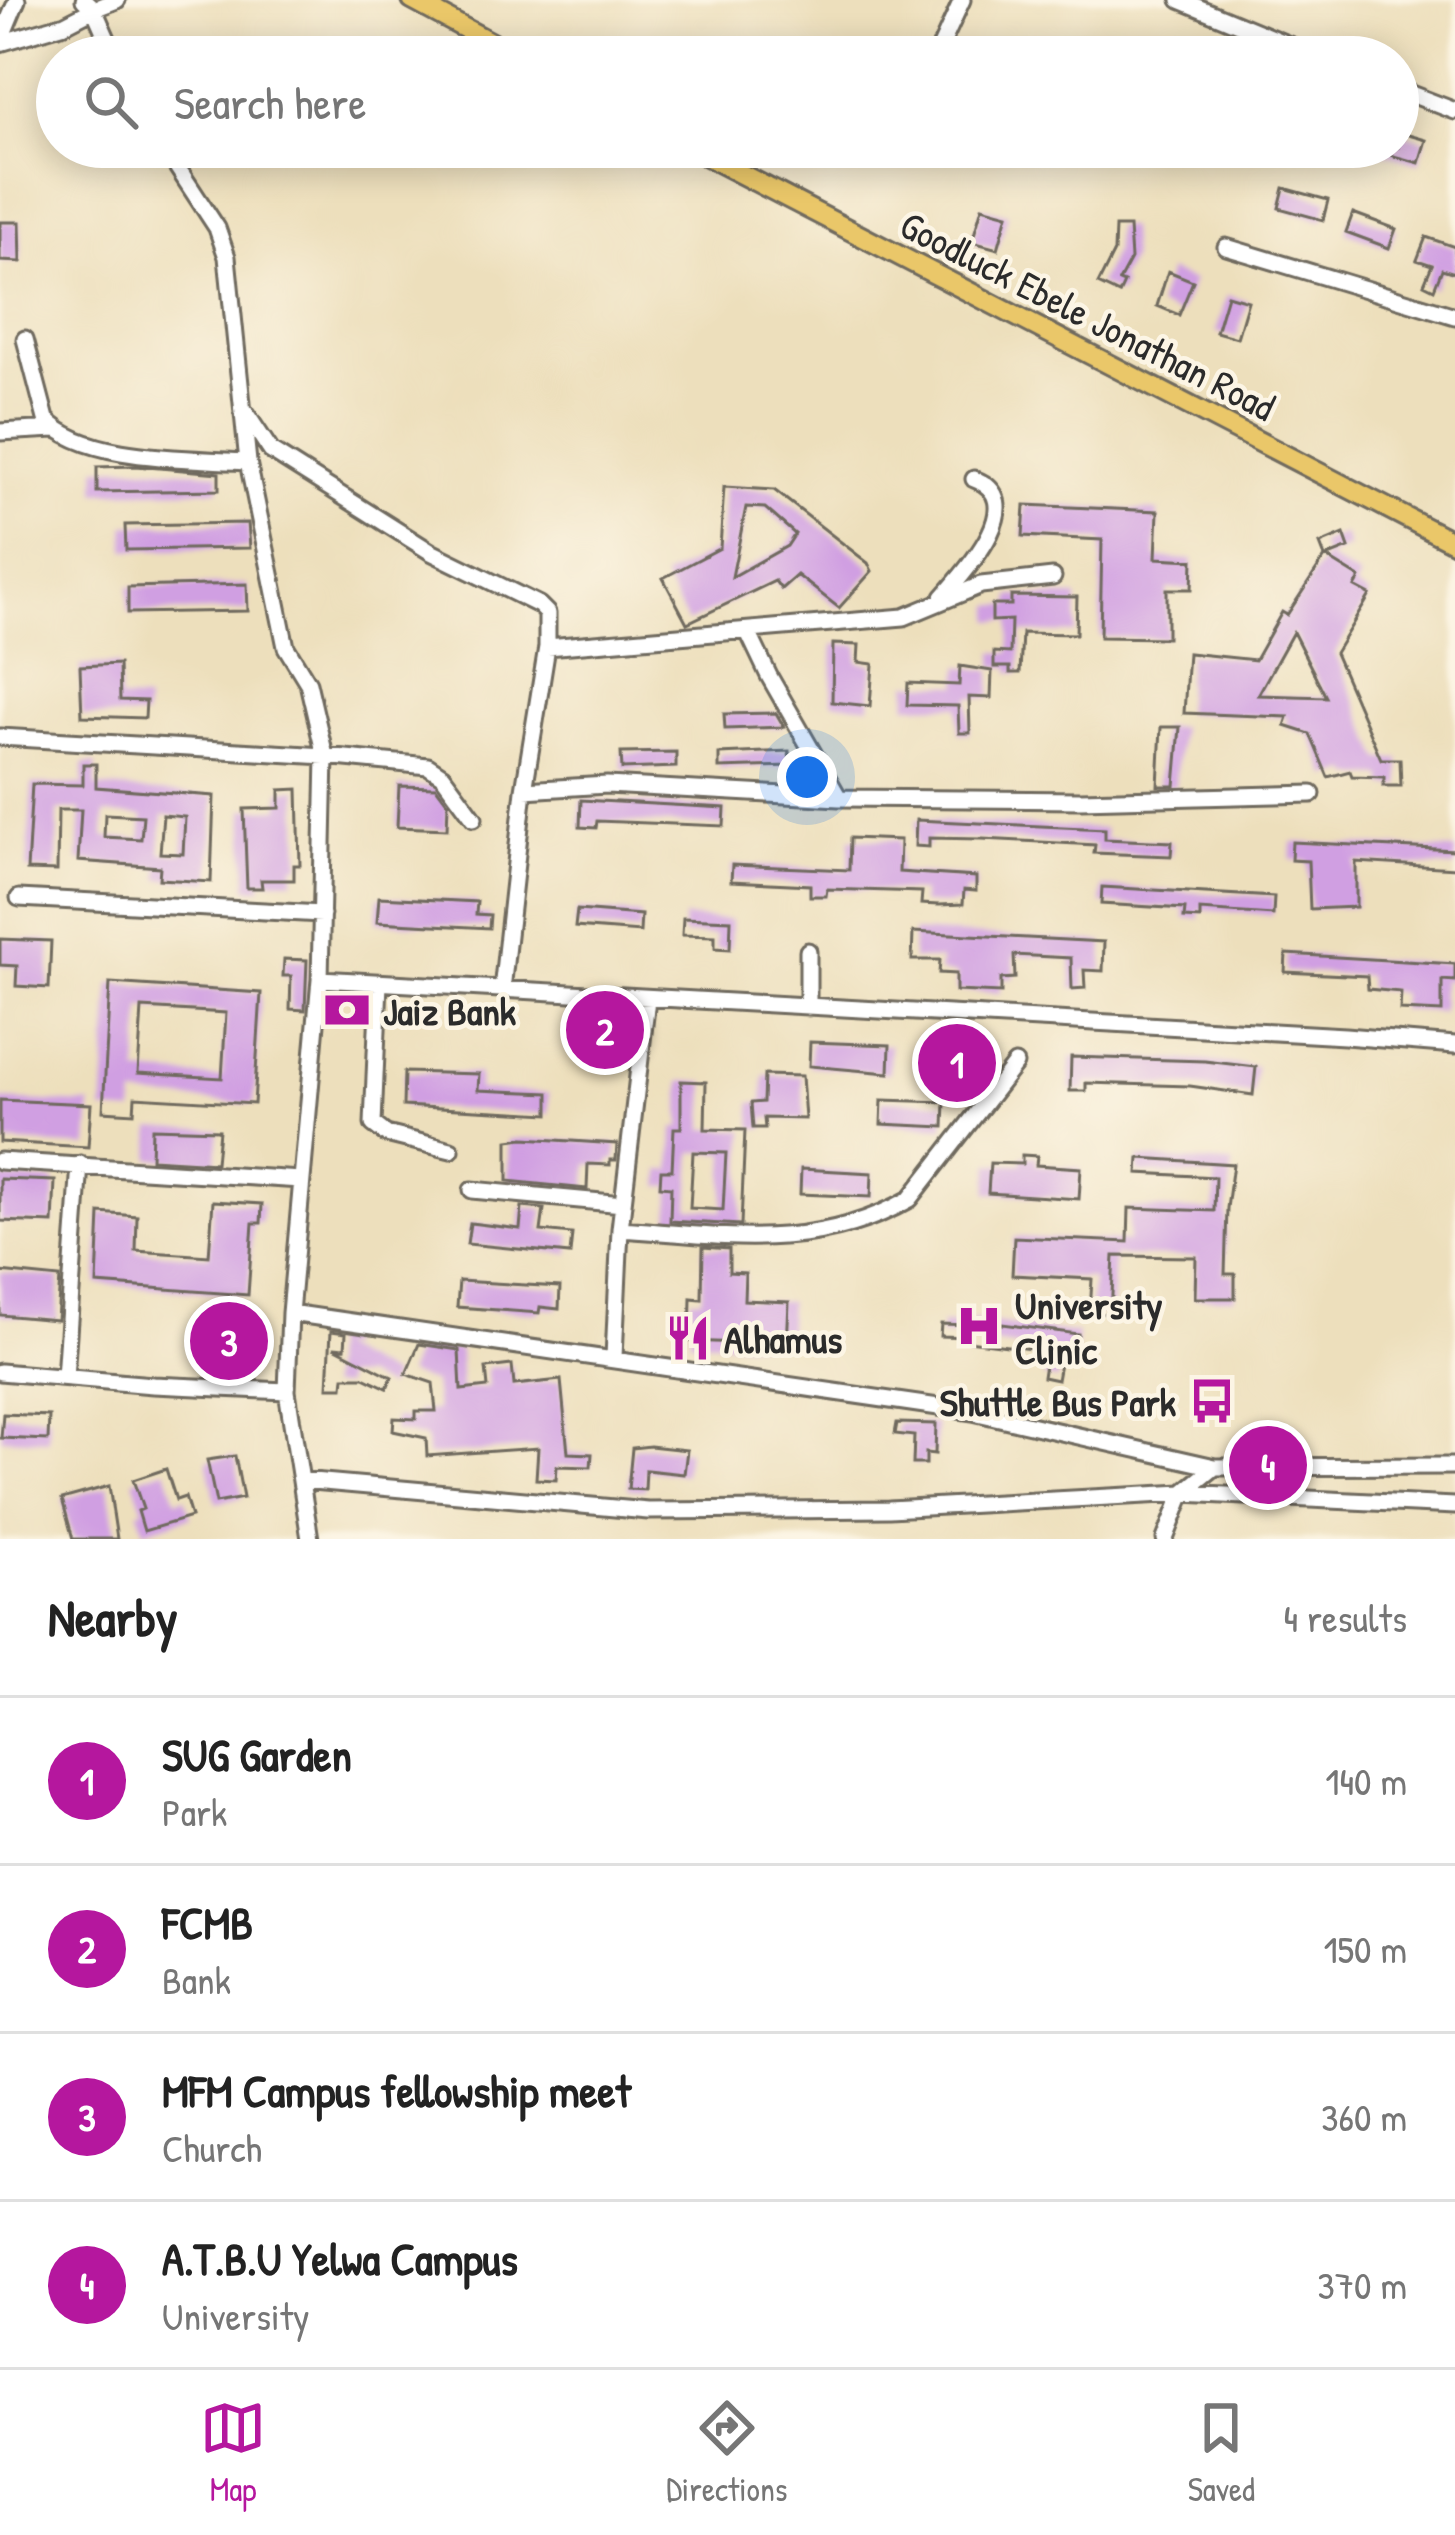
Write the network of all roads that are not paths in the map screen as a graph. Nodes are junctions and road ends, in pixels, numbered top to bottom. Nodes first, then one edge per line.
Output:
1 (17, 0) edge
2 (117, 0) edge
3 (412, 0) edge
4 (962, 0) edge
5 (1180, 0) edge
6 (89, 5) edge
7 (104, 36) edge
8 (479, 36) edge
9 (946, 36) edge
10 (1267, 36) edge
11 (0, 42) edge
12 (1419, 96) edge
13 (1455, 111) edge
14 (178, 168) edge
15 (730, 168) edge
16 (1226, 247) dead end
17 (1455, 316) edge
18 (25, 339) dead end
19 (242, 410) junction
20 (55, 429) junction
21 (0, 432) edge
22 (248, 462) junction
23 (974, 479) dead end
24 (1455, 543) edge
25 (1053, 577) dead end
26 (941, 599) junction
27 (748, 632) junction
28 (547, 647) junction
29 (0, 737) edge
30 (325, 756) junction
31 (524, 790) junction
32 (1312, 794) dead end
33 (839, 798) junction
34 (474, 818) dead end
35 (19, 898) dead end
36 (322, 914) junction
37 (808, 951) dead end
38 (320, 979) junction
39 (379, 983) junction
40 (502, 990) junction
41 (646, 999) junction
42 (808, 1007) junction
43 (1455, 1045) edge
44 (1016, 1064) dead end
45 (451, 1150) dead end
46 (0, 1160) edge
47 (80, 1164) junction
48 (301, 1180) junction
49 (472, 1190) dead end
50 (623, 1204) junction
51 (620, 1229) junction
52 (290, 1312) junction
53 (614, 1357) junction
54 (0, 1372) edge
55 (64, 1376) junction
56 (287, 1390) junction
57 (1455, 1466) edge
58 (1216, 1467) junction
59 (301, 1480) junction
60 (1183, 1493) junction
61 (1455, 1506) edge
62 (310, 1539) edge
63 (1165, 1539) edge

1 - 11 street
2 - 6 street
3 - 8 main road
4 - 9 street
5 - 10 street
6 - 7 street
6 - 11 street
12 - 13 street
14 - 19 street
15 - 24 main road, Goodluck Ebele Jonathan Road
16 - 17 street
18 - 20 street
19 - 22 street
19 - 28 street
20 - 21 street
20 - 22 street
22 - 30 street
23 - 26 street
25 - 26 street
26 - 27 street
27 - 28 street
27 - 33 street
28 - 31 street
29 - 30 street
30 - 34 street
30 - 36 street
31 - 33 street
31 - 40 street
32 - 33 street
35 - 36 street
36 - 38 street
37 - 42 street
38 - 39 street
38 - 48 street
39 - 40 street
39 - 45 street
40 - 41 street
41 - 42 street
41 - 50 street
42 - 43 street
44 - 51 street
46 - 47 street
47 - 48 street
47 - 55 street
48 - 52 street
49 - 50 street
50 - 51 street
51 - 53 street
52 - 53 street
52 - 56 street
53 - 58 street
54 - 55 street
55 - 56 street
56 - 59 street
57 - 58 street
58 - 60 street
59 - 60 street
59 - 62 street
60 - 61 street
60 - 63 street

